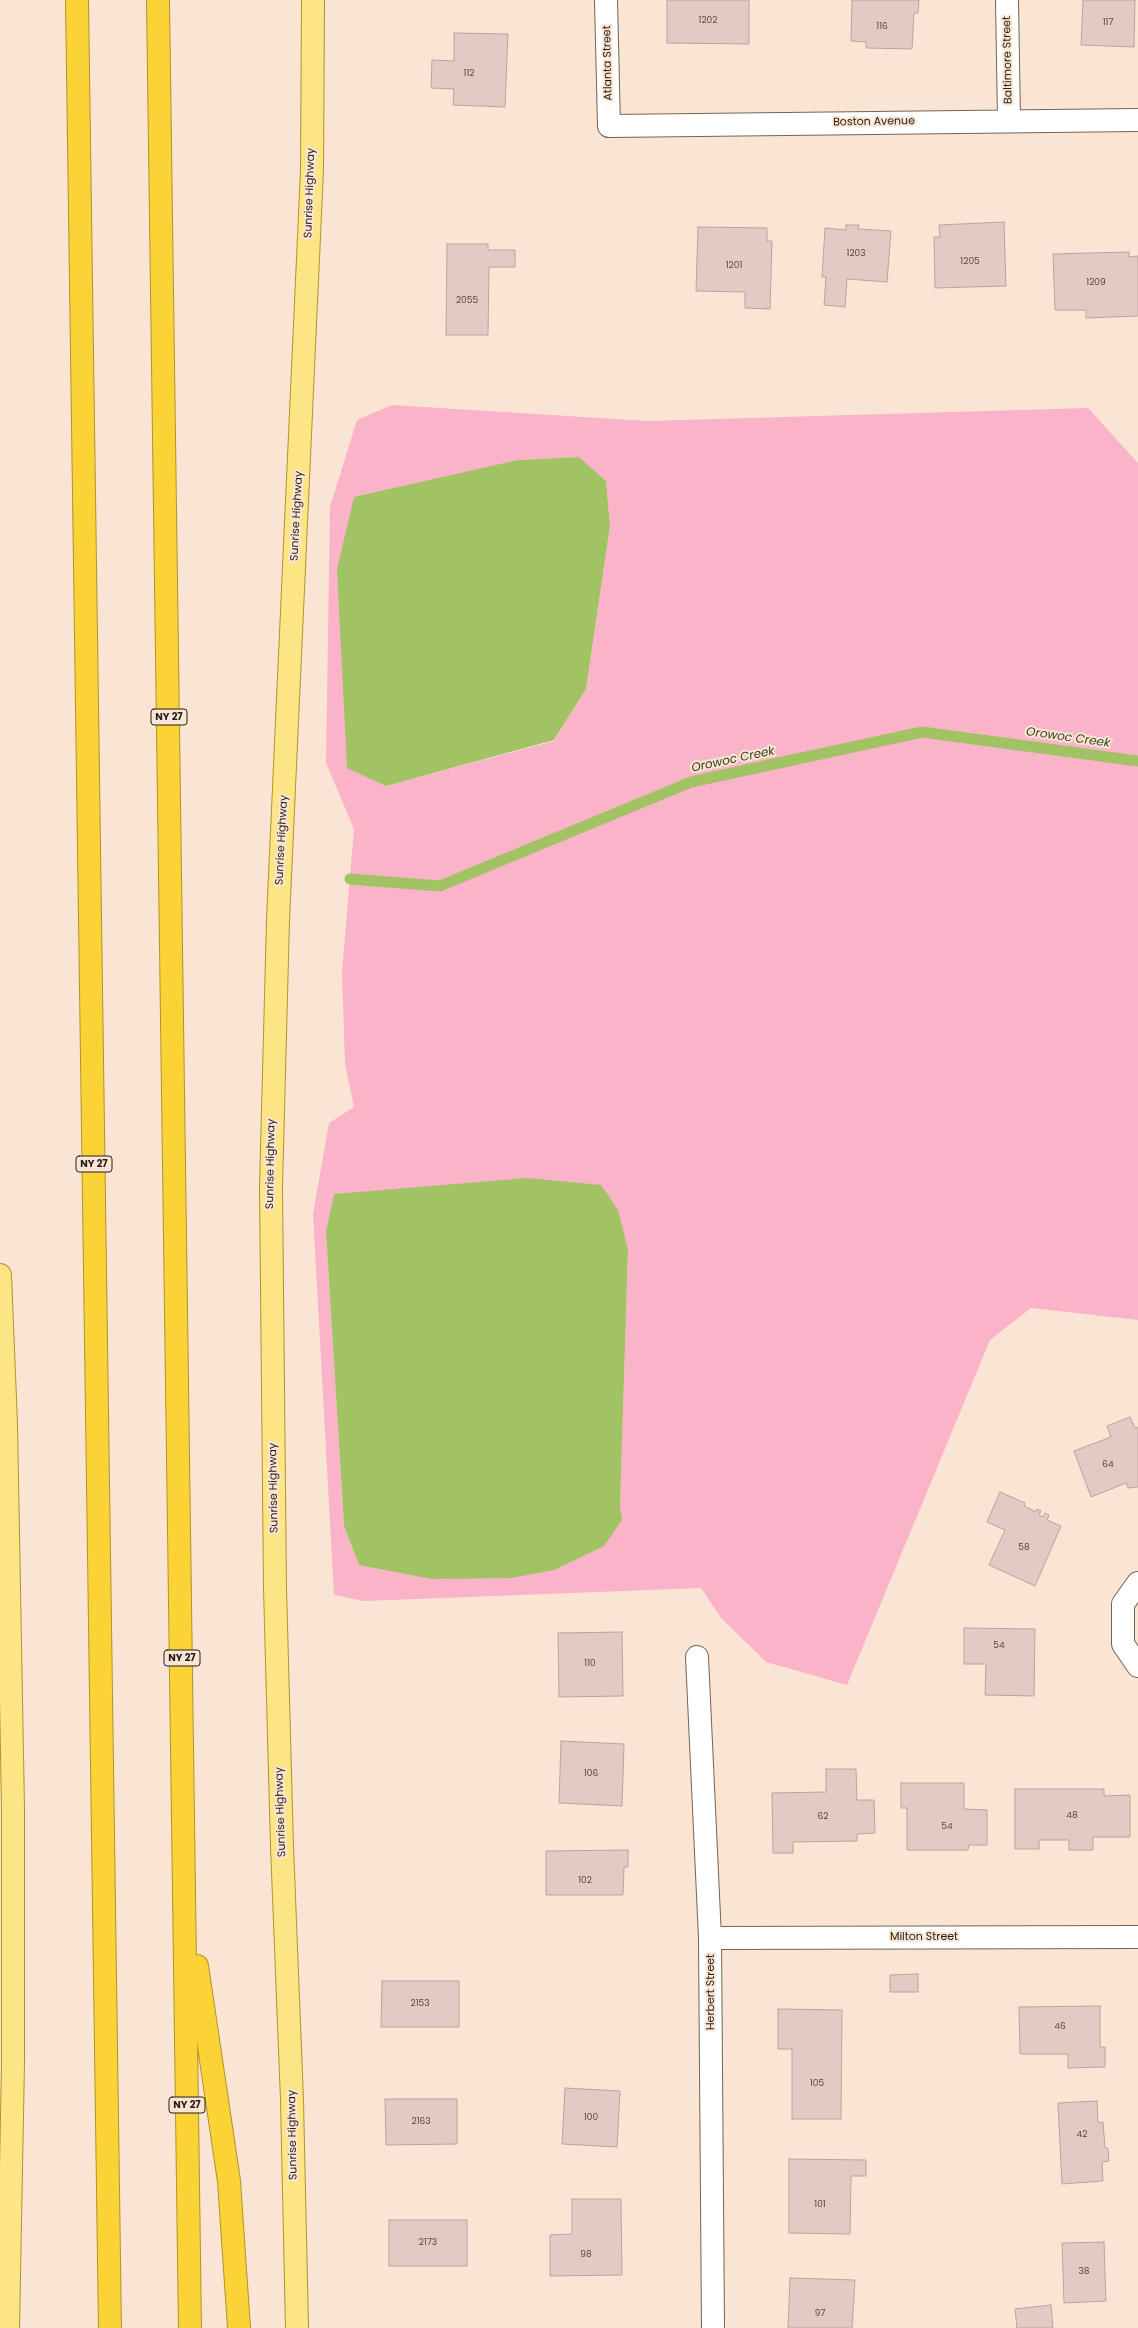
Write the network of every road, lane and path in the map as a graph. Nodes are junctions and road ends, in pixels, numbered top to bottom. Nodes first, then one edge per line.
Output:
1 (77, 0) edge
2 (158, 0) edge
3 (313, 0) edge
4 (606, 0) edge
5 (1007, 0) edge
6 (1008, 120) junction
7 (1138, 120) edge
8 (609, 126) joint
9 (0, 1275) edge
10 (1138, 1583) edge
11 (697, 1657) dead end
12 (1138, 1666) edge
13 (184, 1882) junction
14 (1138, 1936) edge
15 (710, 1938) junction
16 (6, 2061) edge
17 (8, 2328) edge
18 (110, 2328) edge
19 (190, 2328) edge
20 (238, 2328) edge
21 (297, 2328) edge
22 (713, 2328) edge

1 - 18 highway, NY 27
2 - 13 highway, NY 27
3 - 21 main road, Sunrise Highway
4 - 8 street, Atlanta Street
5 - 6 street, Baltimore Street
6 - 7 street, Boston Avenue
6 - 8 street, Boston Avenue
9 - 16 main road
10 - 12 street
11 - 15 street, Herbert Street
13 - 19 highway, NY 27
13 - 20 highway
14 - 15 street, Milton Street
15 - 22 street, Herbert Street
16 - 17 main road

